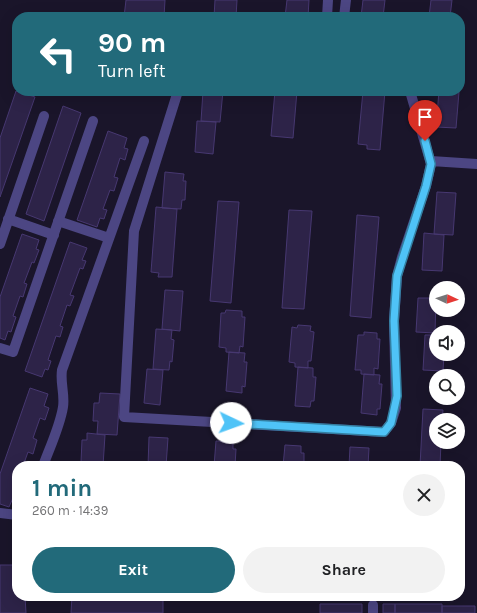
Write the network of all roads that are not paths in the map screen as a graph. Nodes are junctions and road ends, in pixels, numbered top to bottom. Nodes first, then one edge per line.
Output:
1 (328, 0) edge
2 (346, 0) edge
3 (327, 12) edge
4 (345, 12) edge
5 (176, 96) edge
6 (412, 96) edge
7 (44, 116) dead end
8 (92, 121) dead end
9 (144, 141) dead end
10 (431, 161) junction
11 (477, 164) edge
12 (8, 219) junction
13 (58, 221) junction
14 (54, 235) junction
15 (109, 238) junction
16 (0, 244) edge
17 (0, 348) edge
18 (45, 461) edge
19 (0, 513) edge
20 (12, 514) edge

1 - 3 lane
2 - 4 lane
5 - 10 lane
6 - 10 lane
7 - 12 lane
8 - 13 lane
9 - 15 lane
10 - 11 lane
12 - 14 lane
12 - 16 lane
13 - 14 lane
13 - 15 lane
14 - 17 lane
15 - 18 lane
19 - 20 lane

